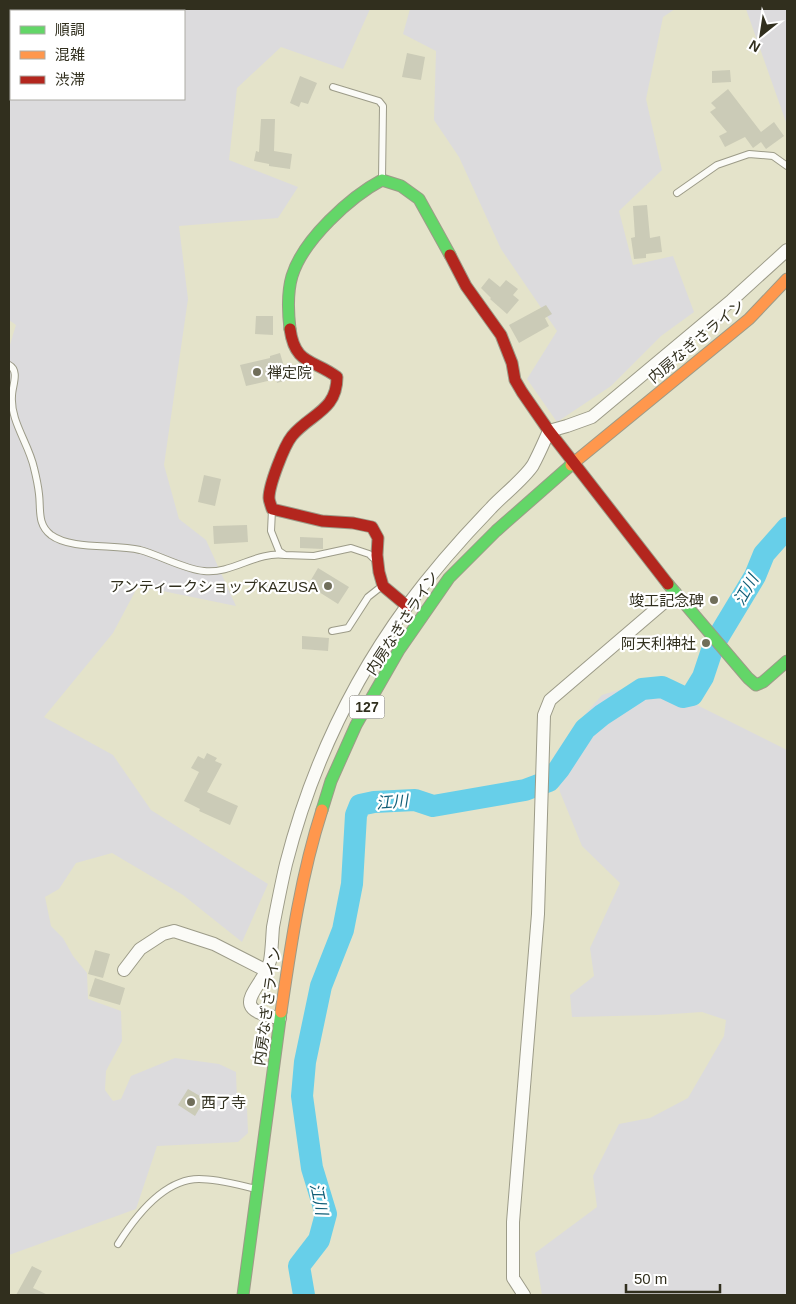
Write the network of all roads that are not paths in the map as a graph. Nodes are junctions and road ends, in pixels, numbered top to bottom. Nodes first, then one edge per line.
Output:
1 (333, 88) dead end
2 (787, 166) edge
3 (382, 180) junction
4 (677, 193) dead end
5 (787, 250) edge
6 (787, 279) edge
7 (9, 364) edge
8 (549, 431) junction
9 (575, 462) junction
10 (272, 509) junction
11 (285, 555) junction
12 (378, 562) junction
13 (384, 586) junction
14 (675, 593) junction
15 (407, 606) junction
16 (332, 630) dead end
17 (787, 661) edge
18 (124, 970) dead end
19 (266, 970) junction
20 (280, 1018) junction
21 (256, 1188) junction
22 (118, 1244) dead end
23 (243, 1295) edge
24 (524, 1295) edge

1 - 3 lane
2 - 4 lane
3 - 8 main road
3 - 10 main road
5 - 8 street
6 - 9 main road, 内房なぎさライン / 127
7 - 11 lane
8 - 9 main road
8 - 15 street
9 - 14 main road
9 - 20 main road, 内房なぎさライン / 127
10 - 11 lane
10 - 12 main road
11 - 12 lane
12 - 13 main road
13 - 15 main road
13 - 16 lane
14 - 17 main road
14 - 24 street
15 - 19 street
18 - 19 street
19 - 20 street
20 - 21 main road, 内房なぎさライン / 127
21 - 22 lane
21 - 23 main road, 内房なぎさライン / 127

